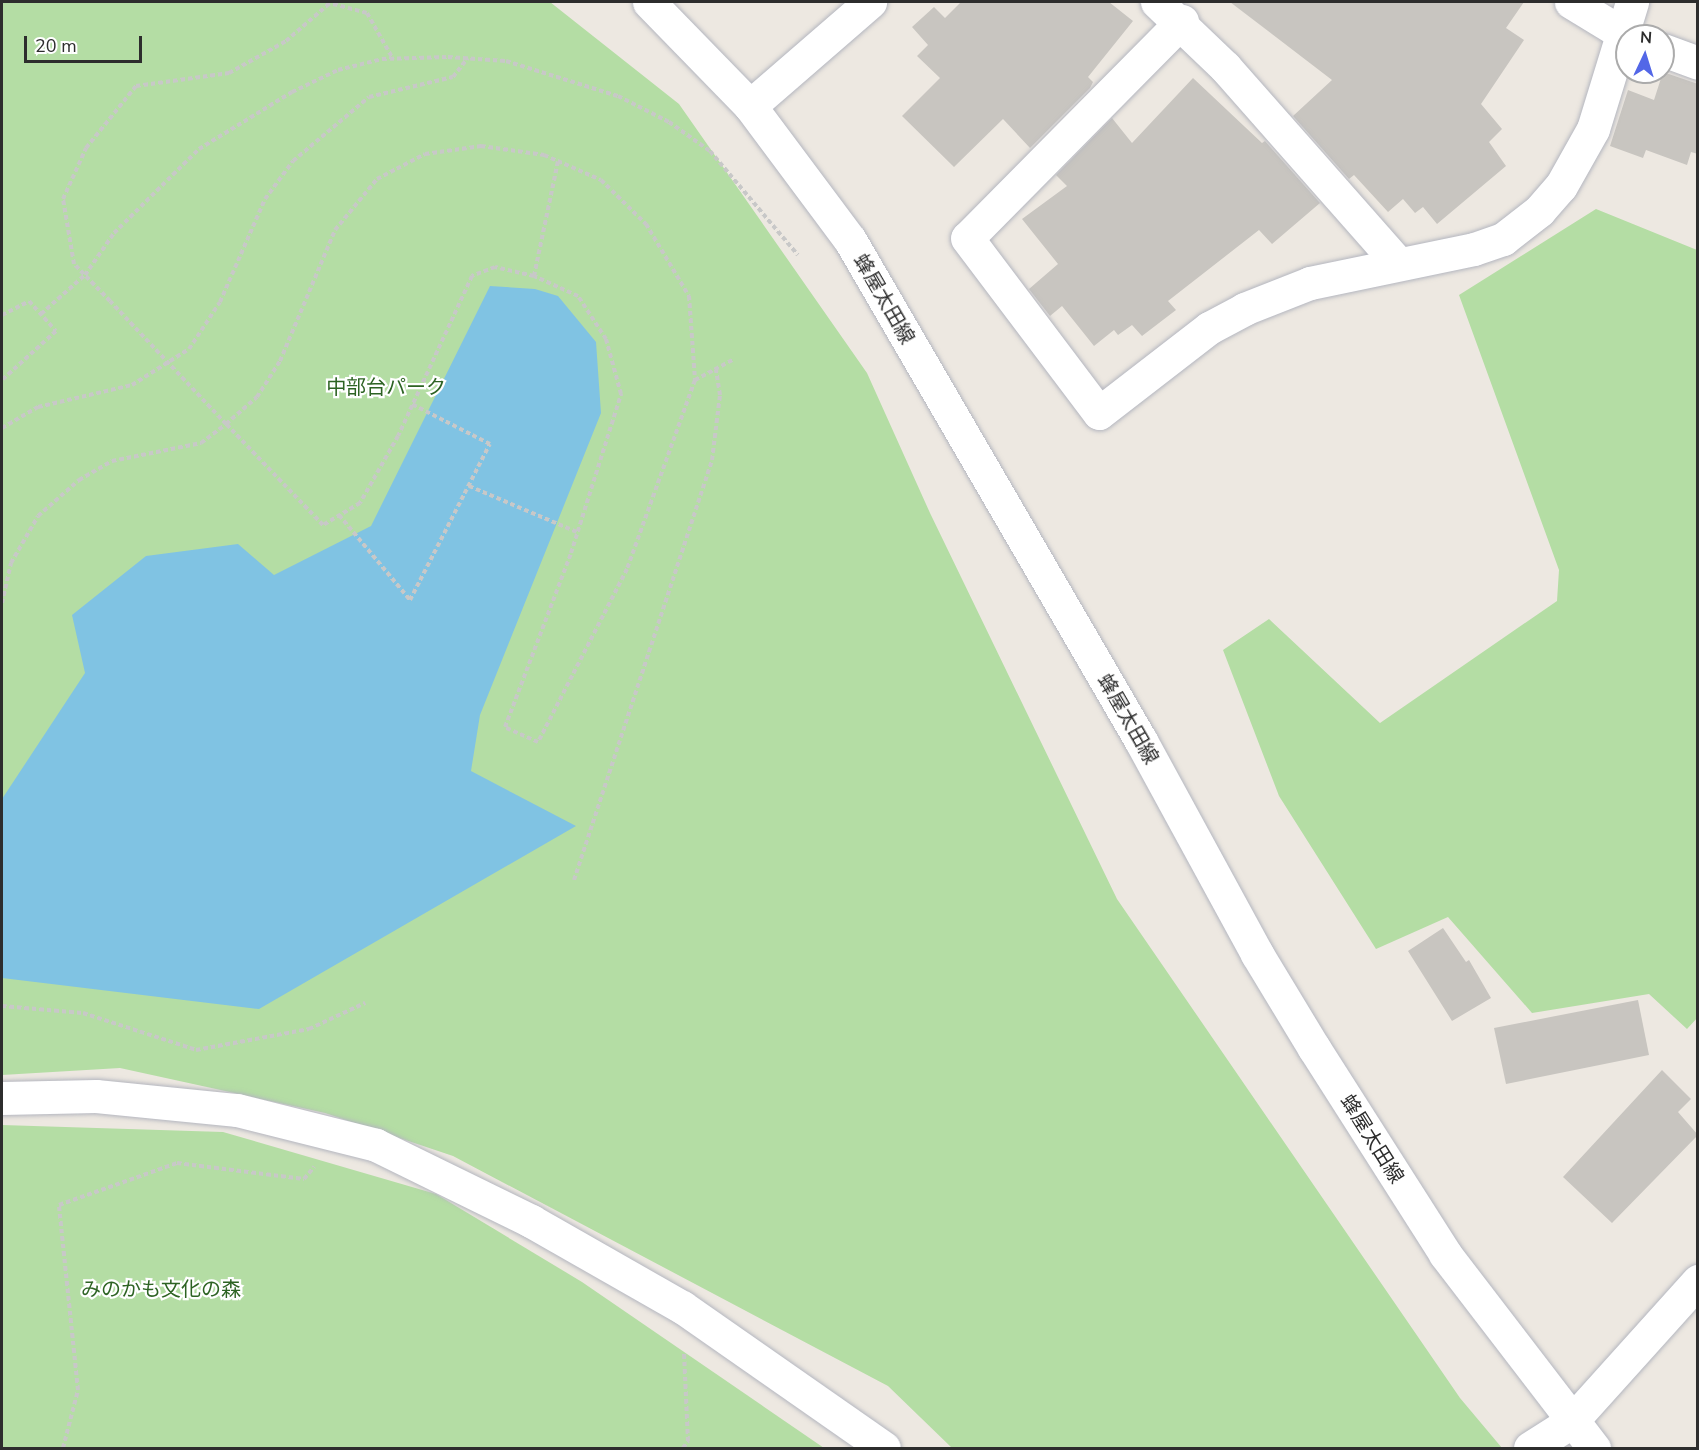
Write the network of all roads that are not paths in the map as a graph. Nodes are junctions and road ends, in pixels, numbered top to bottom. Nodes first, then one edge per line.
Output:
1 (649, 2) edge
2 (870, 2) edge
3 (1571, 2) edge
4 (1632, 2) edge
5 (1170, 11) edge
6 (1627, 24) edge
7 (1615, 29) edge
8 (1675, 54) edge
9 (1615, 62) edge
10 (1698, 63) edge
11 (750, 106) junction
12 (1397, 262) junction
13 (2, 1098) edge
14 (1698, 1281) edge
15 (1571, 1422) junction
16 (884, 1449) edge
17 (1530, 1449) edge
18 (1594, 1449) edge

1 - 11 street, 蜂屋太田線
2 - 11 street
3 - 7 street
4 - 6 street
5 - 12 street
5 - 12 street
8 - 10 street
9 - 12 street
11 - 15 street, 蜂屋太田線
13 - 16 street
14 - 15 street
15 - 17 street
15 - 18 street, 蜂屋太田線

